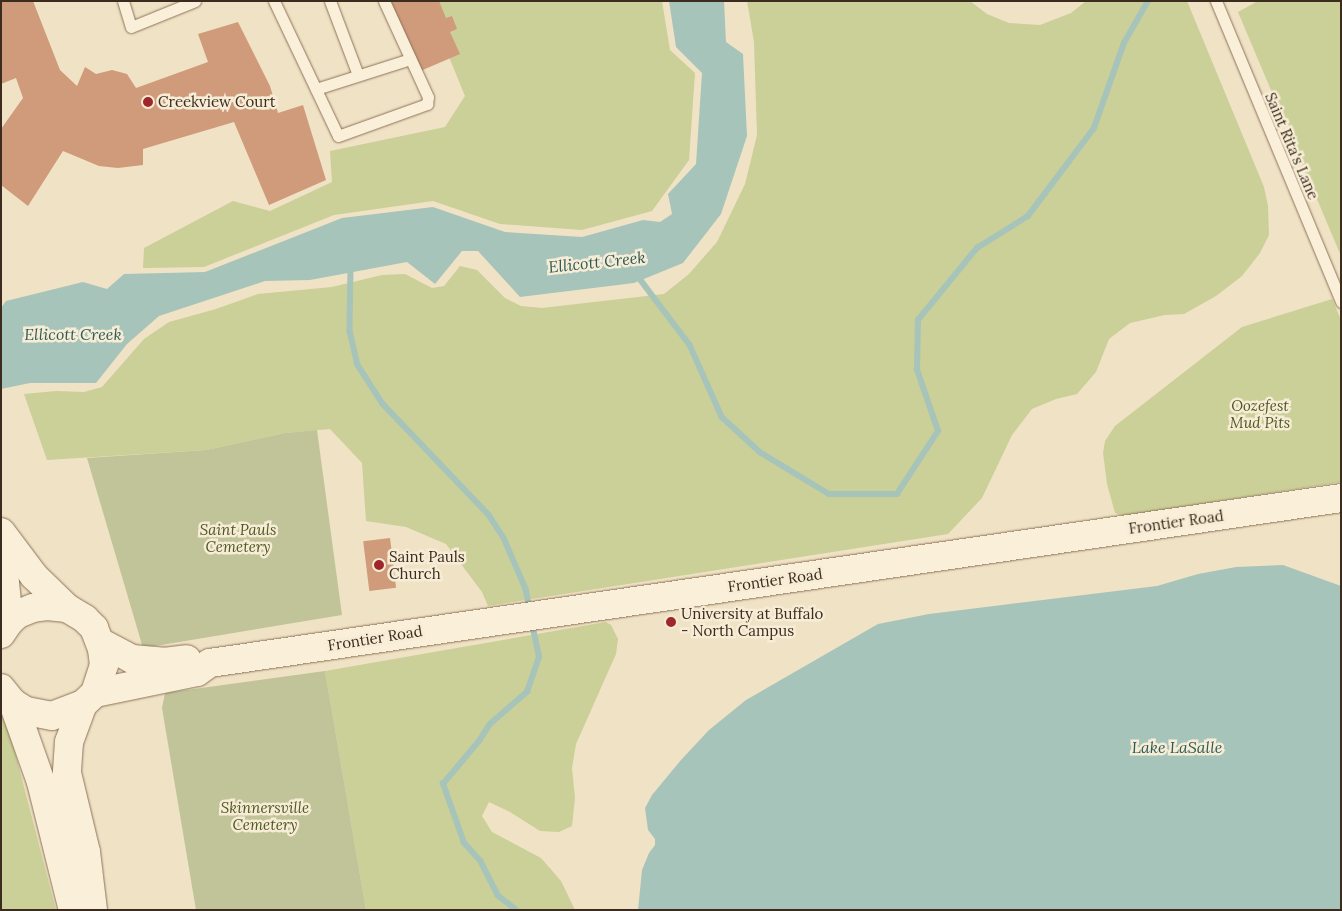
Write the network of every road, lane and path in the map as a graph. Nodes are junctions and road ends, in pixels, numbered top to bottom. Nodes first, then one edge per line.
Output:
1 (122, 1) edge
2 (195, 1) edge
3 (274, 1) edge
4 (330, 1) edge
5 (384, 1) edge
6 (1216, 1) edge
7 (410, 59) junction
8 (358, 75) junction
9 (316, 89) junction
10 (1341, 302) edge
11 (1341, 498) edge
12 (1, 532) edge
13 (1, 568) edge
14 (67, 608) junction
15 (4, 626) edge
16 (100, 642) junction
17 (210, 663) junction
18 (7, 695) edge
19 (89, 699) junction
20 (73, 910) edge
21 (92, 910) edge

1 - 2 lane
3 - 9 lane
4 - 8 lane
5 - 7 lane
6 - 10 lane, Saint Rita's Lane
7 - 8 lane
7 - 9 lane
8 - 9 lane
11 - 17 street, Frontier Road
12 - 14 street
13 - 15 street
14 - 15 street
14 - 16 street
16 - 17 street, Frontier Road
16 - 19 street
17 - 19 street, Frontier Road
18 - 19 street, Frontier Road
18 - 20 street
19 - 21 street

